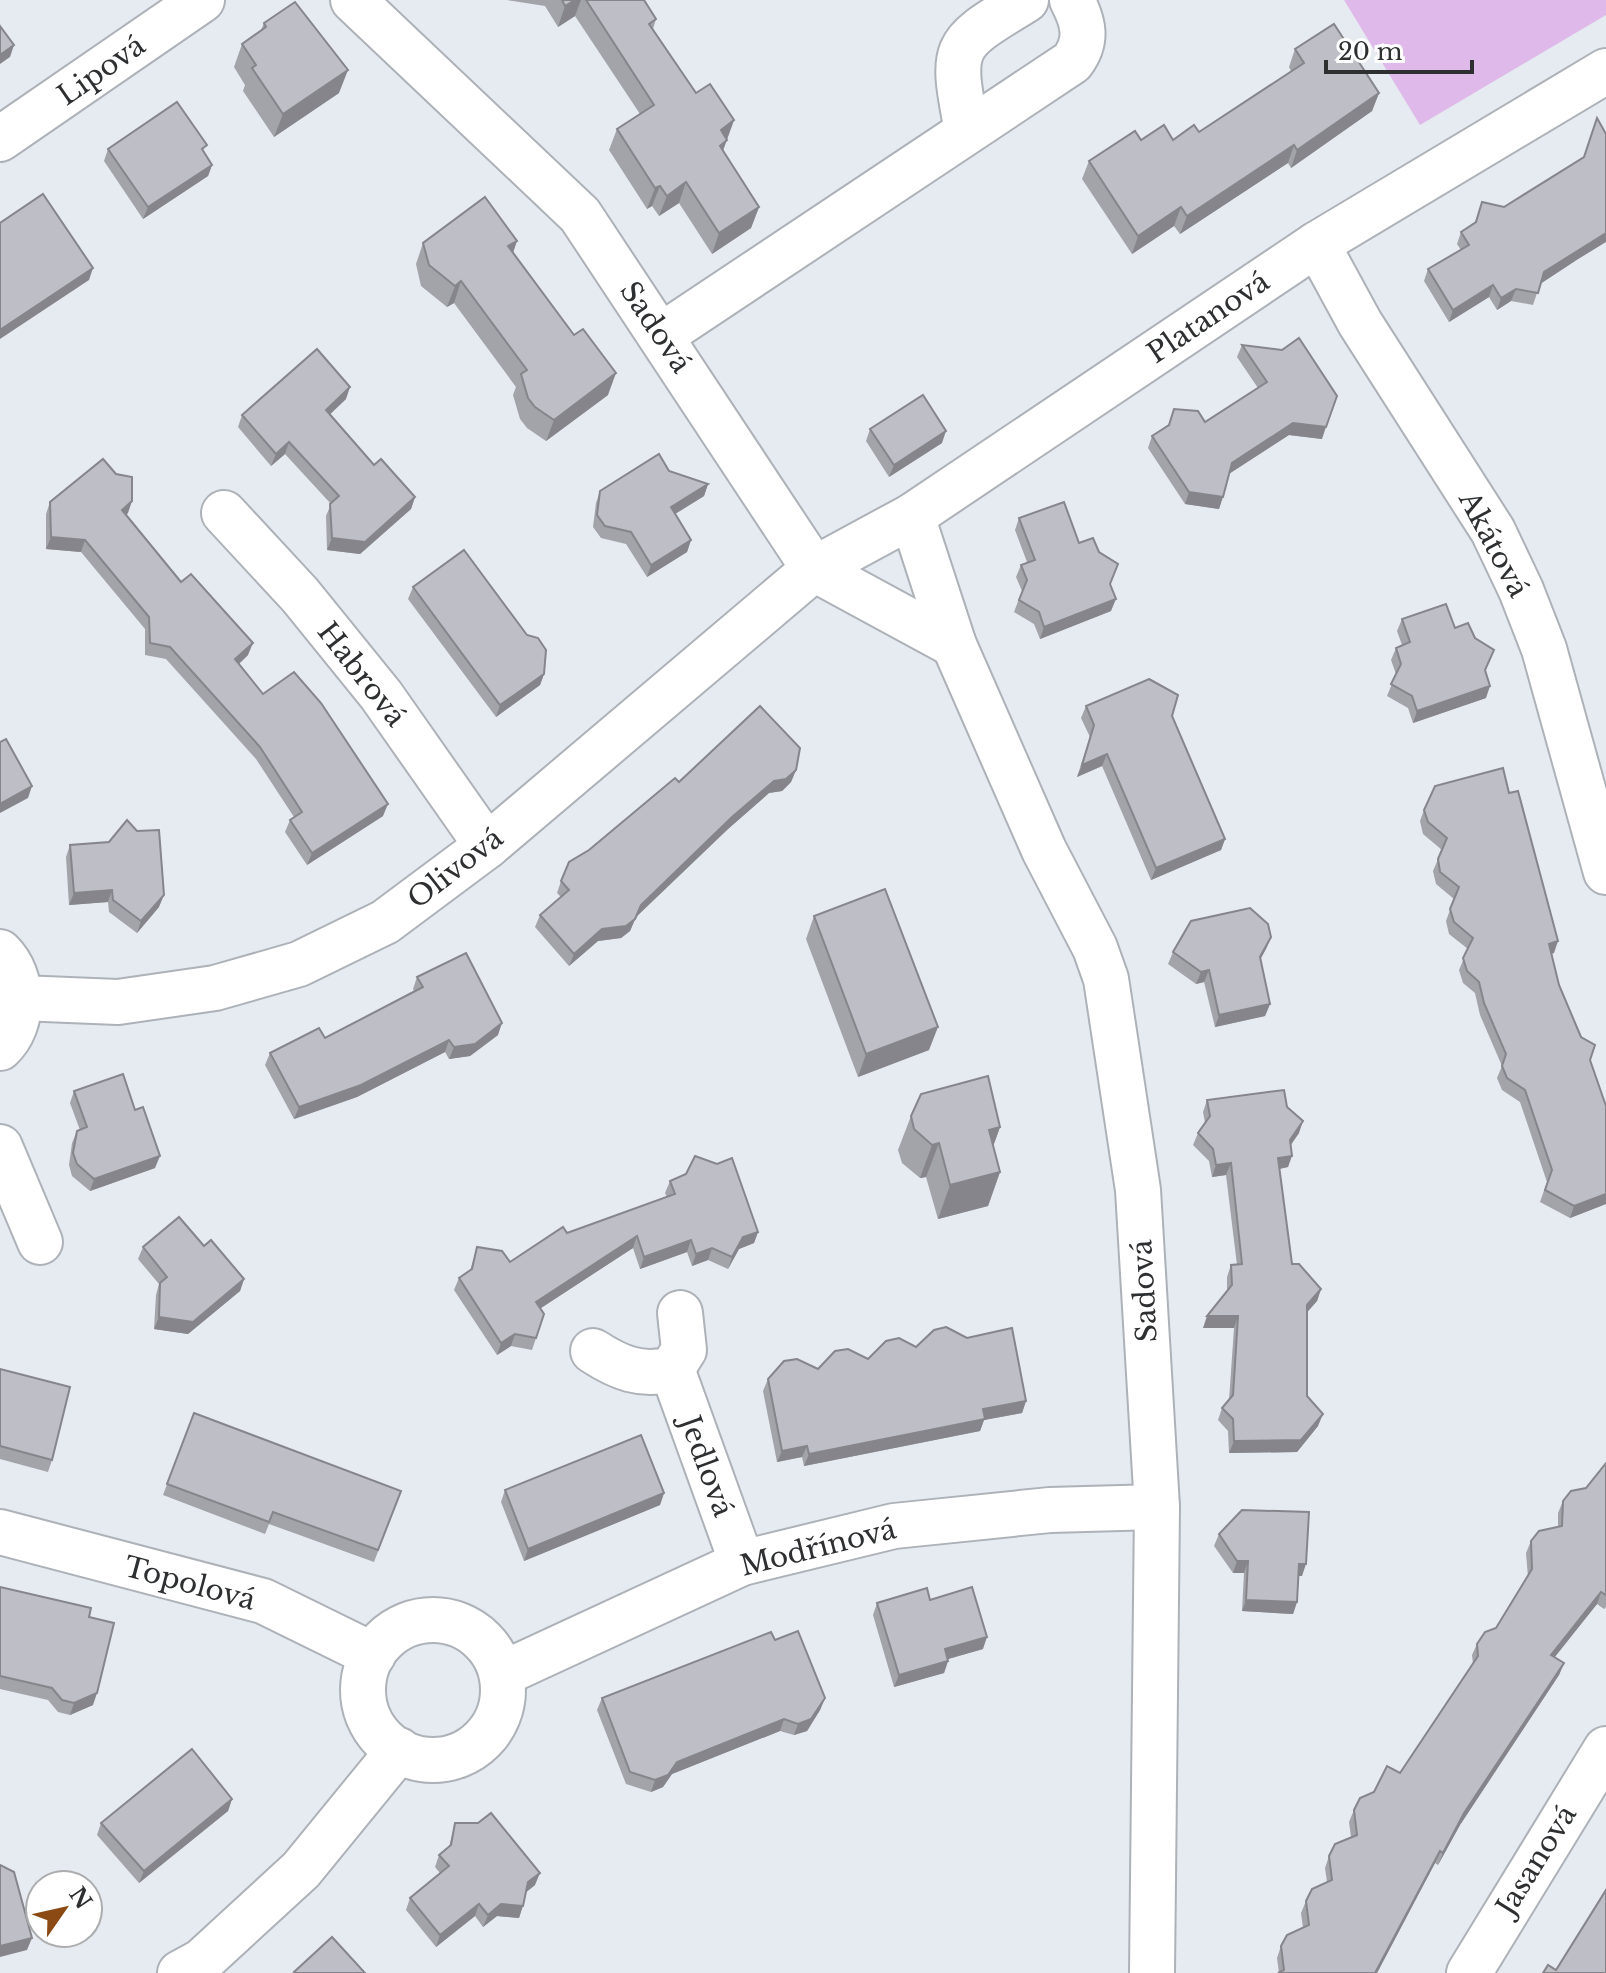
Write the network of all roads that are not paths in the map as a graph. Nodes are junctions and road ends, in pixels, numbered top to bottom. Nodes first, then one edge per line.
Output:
1 (202, 0) edge
2 (353, 0) edge
3 (1026, 0) edge
4 (1072, 0) edge
5 (1606, 71) edge
6 (967, 131) junction
7 (0, 139) edge
8 (1317, 244) junction
9 (662, 335) junction
10 (224, 513) dead end
11 (912, 516) junction
12 (814, 569) junction
13 (954, 645) junction
14 (1599, 811) edge
15 (487, 846) junction
16 (1606, 872) edge
17 (0, 952) edge
18 (20, 998) junction
19 (0, 1048) edge
20 (0, 1147) edge
21 (40, 1242) dead end
22 (680, 1313) dead end
23 (593, 1351) dead end
24 (672, 1369) junction
25 (1157, 1507) junction
26 (0, 1532) edge
27 (742, 1563) junction
28 (373, 1655) junction
29 (502, 1674) junction
30 (1606, 1749) edge
31 (399, 1750) junction
32 (180, 1973) edge
33 (1152, 1973) edge
34 (1469, 1973) edge

1 - 7 street, Lipová
2 - 9 street, Sadová
3 - 6 street
4 - 6 street
5 - 8 street, Platanová
6 - 9 street
8 - 11 street, Platanová
8 - 14 street, Akátová
9 - 12 street, Sadová
10 - 15 street, Habrová
11 - 12 street, Platanová
11 - 13 street, Sadová
12 - 13 street, Sadová
12 - 15 street, Olivová
13 - 25 street, Sadová
14 - 16 street, Akátová
15 - 18 street, Olivová
17 - 18 street
18 - 19 street
20 - 21 street
22 - 24 street
23 - 24 street
24 - 27 street, Jedlová
25 - 27 street, Modřínová
25 - 33 street, Sadová
26 - 28 street, Topolová
27 - 29 street, Modřínová
28 - 29 street
28 - 31 street
29 - 31 street
30 - 34 street, Jasanová
31 - 32 street

